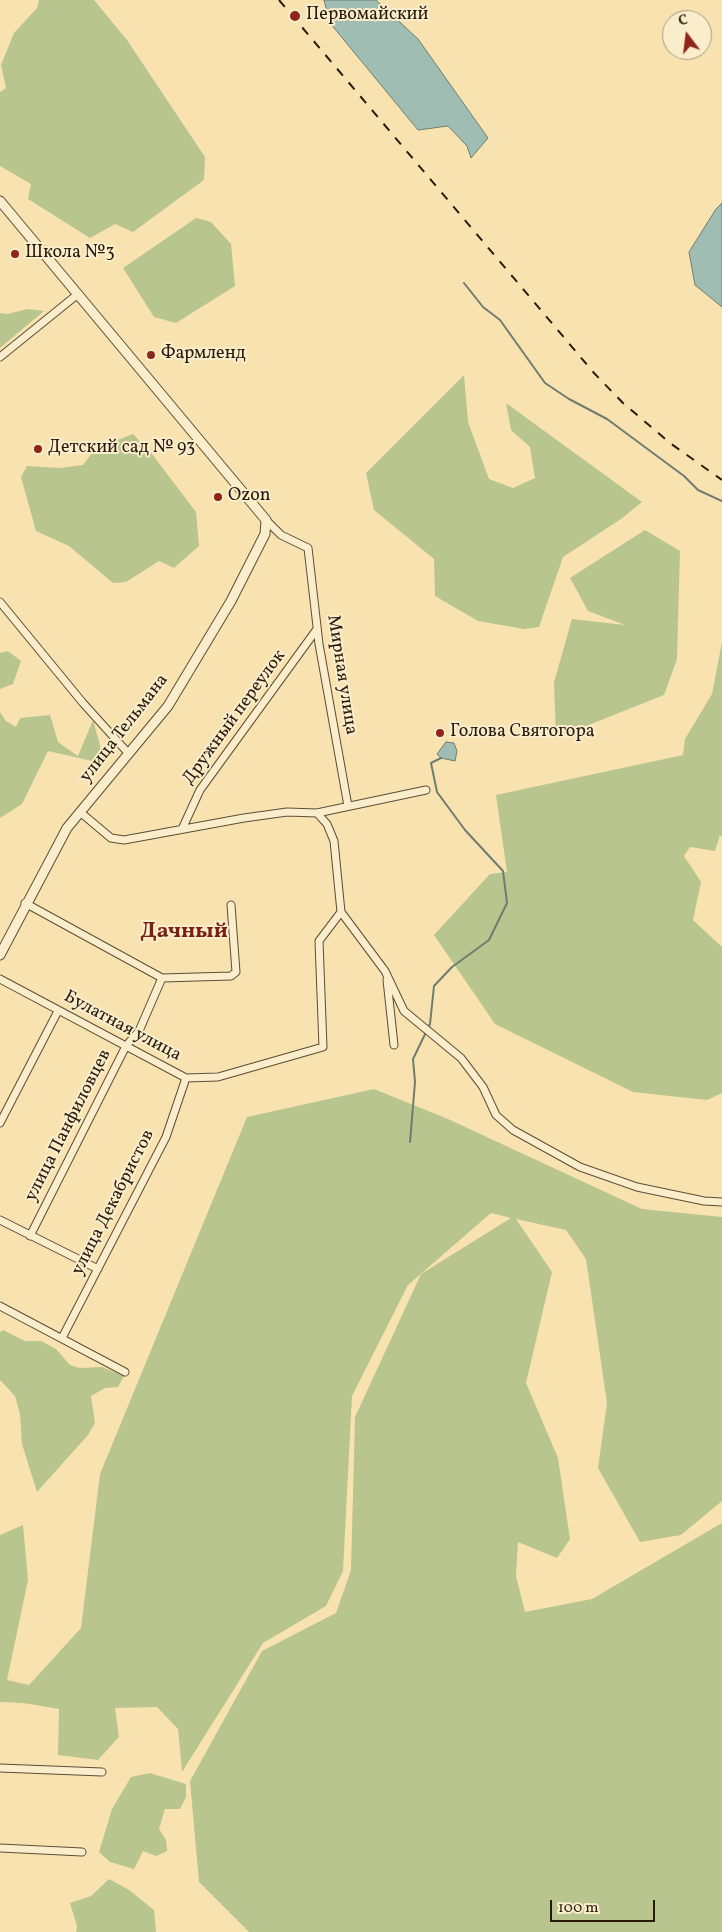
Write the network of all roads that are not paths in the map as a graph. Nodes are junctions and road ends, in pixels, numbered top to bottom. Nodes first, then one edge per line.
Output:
1 (0, 201) edge
2 (78, 294) junction
3 (0, 358) edge
4 (266, 520) junction
5 (0, 602) edge
6 (317, 629) junction
7 (129, 754) junction
8 (426, 790) dead end
9 (348, 806) junction
10 (80, 812) junction
11 (317, 813) junction
12 (183, 828) junction
13 (26, 903) junction
14 (231, 905) dead end
15 (341, 912) junction
16 (0, 955) edge
17 (385, 971) junction
18 (162, 978) junction
19 (0, 979) edge
20 (58, 1010) junction
21 (394, 1045) dead end
22 (126, 1046) junction
23 (186, 1078) junction
24 (0, 1123) edge
25 (722, 1202) edge
26 (0, 1220) edge
27 (30, 1236) junction
28 (98, 1269) junction
29 (0, 1306) edge
30 (62, 1338) junction
31 (125, 1372) dead end
32 (0, 1768) edge
33 (102, 1772) dead end
34 (0, 1848) edge
35 (82, 1852) dead end

1 - 2 street
2 - 3 street
2 - 4 street
4 - 6 street, Мирная улица
4 - 7 street, улица Тельмана
5 - 7 street
6 - 9 street, Мирная улица
6 - 12 street, Дружный переулок
7 - 10 street, улица Тельмана
8 - 9 street
9 - 11 street
10 - 12 street
10 - 13 street, улица Тельмана
11 - 12 street
11 - 15 street
13 - 16 street, улица Тельмана
13 - 18 street
14 - 18 street
15 - 17 street
15 - 23 street, Булатная улица
17 - 21 street
17 - 25 street
18 - 22 street, улица Панфиловцев
19 - 20 street, Булатная улица
20 - 22 street, Булатная улица
20 - 24 street
22 - 23 street, Булатная улица
22 - 27 street, улица Панфиловцев
23 - 28 street, улица Декабристов
26 - 27 street
27 - 28 street
28 - 30 street, улица Декабристов
29 - 30 street
30 - 31 street
32 - 33 street
34 - 35 street

